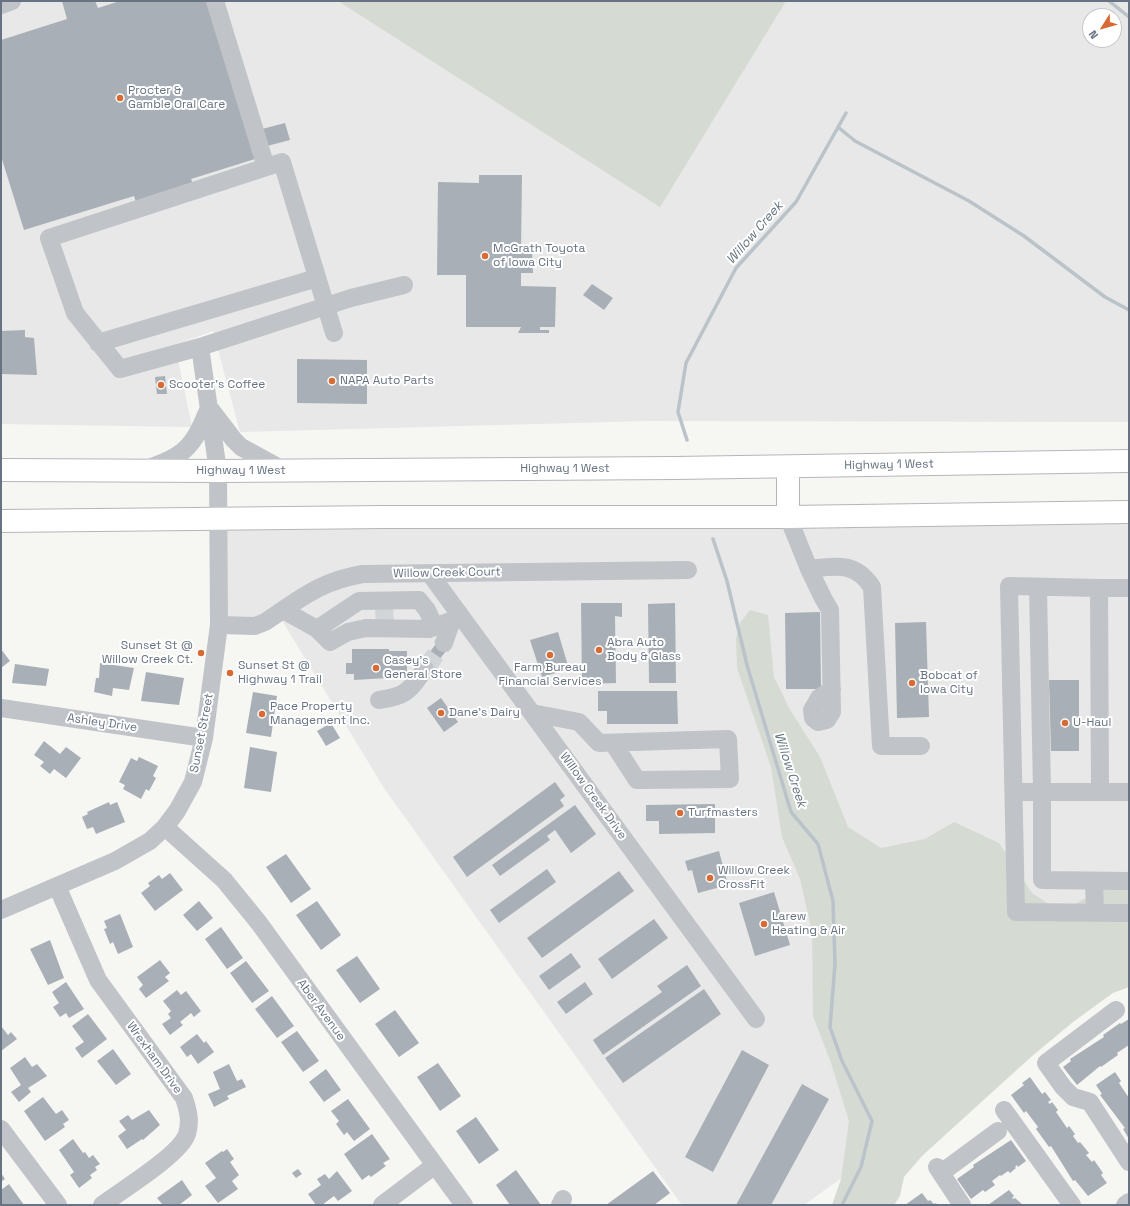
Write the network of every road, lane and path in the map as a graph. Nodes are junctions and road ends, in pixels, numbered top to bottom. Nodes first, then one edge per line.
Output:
1 (12, 1) edge
2 (215, 1) edge
3 (1, 4) edge
4 (266, 167) junction
5 (317, 278) junction
6 (404, 285) dead end
7 (326, 306) junction
8 (334, 333) dead end
9 (98, 343) junction
10 (200, 347) junction
11 (209, 408) junction
12 (1129, 461) edge
13 (788, 467) junction
14 (1, 470) edge
15 (143, 471) junction
16 (218, 471) junction
17 (285, 471) junction
18 (1129, 512) edge
19 (788, 517) junction
20 (219, 519) junction
21 (1, 521) edge
22 (809, 569) junction
23 (688, 570) dead end
24 (383, 574) junction
25 (430, 574) junction
26 (1038, 587) junction
27 (1099, 588) junction
28 (1129, 588) edge
29 (384, 603) junction
30 (283, 610) junction
31 (457, 619) junction
32 (219, 625) junction
33 (435, 627) junction
34 (317, 630) junction
35 (444, 644) tunnel mouth
36 (426, 669) tunnel mouth
37 (832, 689) dead end
38 (379, 700) dead end
39 (1012, 707) junction
40 (1040, 707) junction
41 (1, 708) edge
42 (532, 713) junction
43 (204, 738) junction
44 (613, 743) junction
45 (921, 746) dead end
46 (1042, 791) junction
47 (1014, 792) junction
48 (1100, 792) junction
49 (1129, 792) edge
50 (165, 827) junction
51 (1042, 880) junction
52 (1094, 881) junction
53 (1129, 881) edge
54 (1016, 882) junction
55 (57, 886) junction
56 (1, 910) edge
57 (1095, 913) junction
58 (1129, 913) edge
59 (1116, 1010) dead end
60 (756, 1019) dead end
61 (1004, 1110) dead end
62 (1, 1129) edge
63 (998, 1131) dead end
64 (1129, 1162) edge
65 (435, 1165) junction
66 (1129, 1202) edge
67 (58, 1205) edge
68 (102, 1205) edge
69 (382, 1205) edge
70 (464, 1205) edge
71 (962, 1205) edge
72 (1072, 1205) edge
73 (1125, 1205) edge

1 - 3 street
2 - 4 street
4 - 5 street
4 - 9 street
5 - 7 street
5 - 9 street
6 - 7 street
7 - 8 street
7 - 10 street
9 - 10 street
10 - 11 street, Sunset Street
11 - 15 street
11 - 16 street, Sunset Street
11 - 17 street
12 - 13 main road, Highway 1 West
13 - 17 main road, Highway 1 West
13 - 19 main road
14 - 15 main road, Highway 1 West
15 - 16 main road, Highway 1 West
16 - 17 main road, Highway 1 West
16 - 20 street, Sunset Street
18 - 19 main road
19 - 20 main road
19 - 22 street
20 - 21 main road
20 - 32 street, Sunset Street
22 - 37 street
22 - 45 street
23 - 25 street, Willow Creek Court
24 - 25 street, Willow Creek Court
24 - 29 street
24 - 30 street, Willow Creek Court
25 - 31 street, Willow Creek Drive
26 - 27 street
26 - 39 street
26 - 40 street
27 - 28 street
27 - 48 street
29 - 33 street
29 - 34 street
30 - 32 street, Willow Creek Court
30 - 34 street
31 - 33 street
31 - 35 street
31 - 42 street, Willow Creek Drive
32 - 43 street, Sunset Street
33 - 34 street
36 - 38 street
39 - 40 street
39 - 47 street
40 - 46 street
41 - 43 street, Ashley Drive
42 - 44 street
42 - 60 street, Willow Creek Drive
43 - 50 street, Sunset Street
44 - 44 street
46 - 47 street
46 - 48 street
46 - 51 street
47 - 54 street
48 - 49 street
50 - 55 street, Sunset Street
50 - 65 street, Aber Avenue
51 - 52 street
51 - 54 street
52 - 53 street
52 - 57 street
54 - 57 street
55 - 56 street, Sunset Street
55 - 68 street, Wrexham Drive
57 - 58 street
59 - 64 street
61 - 72 street
62 - 67 street
63 - 71 street
65 - 69 street
65 - 70 street, Aber Avenue
66 - 73 street

